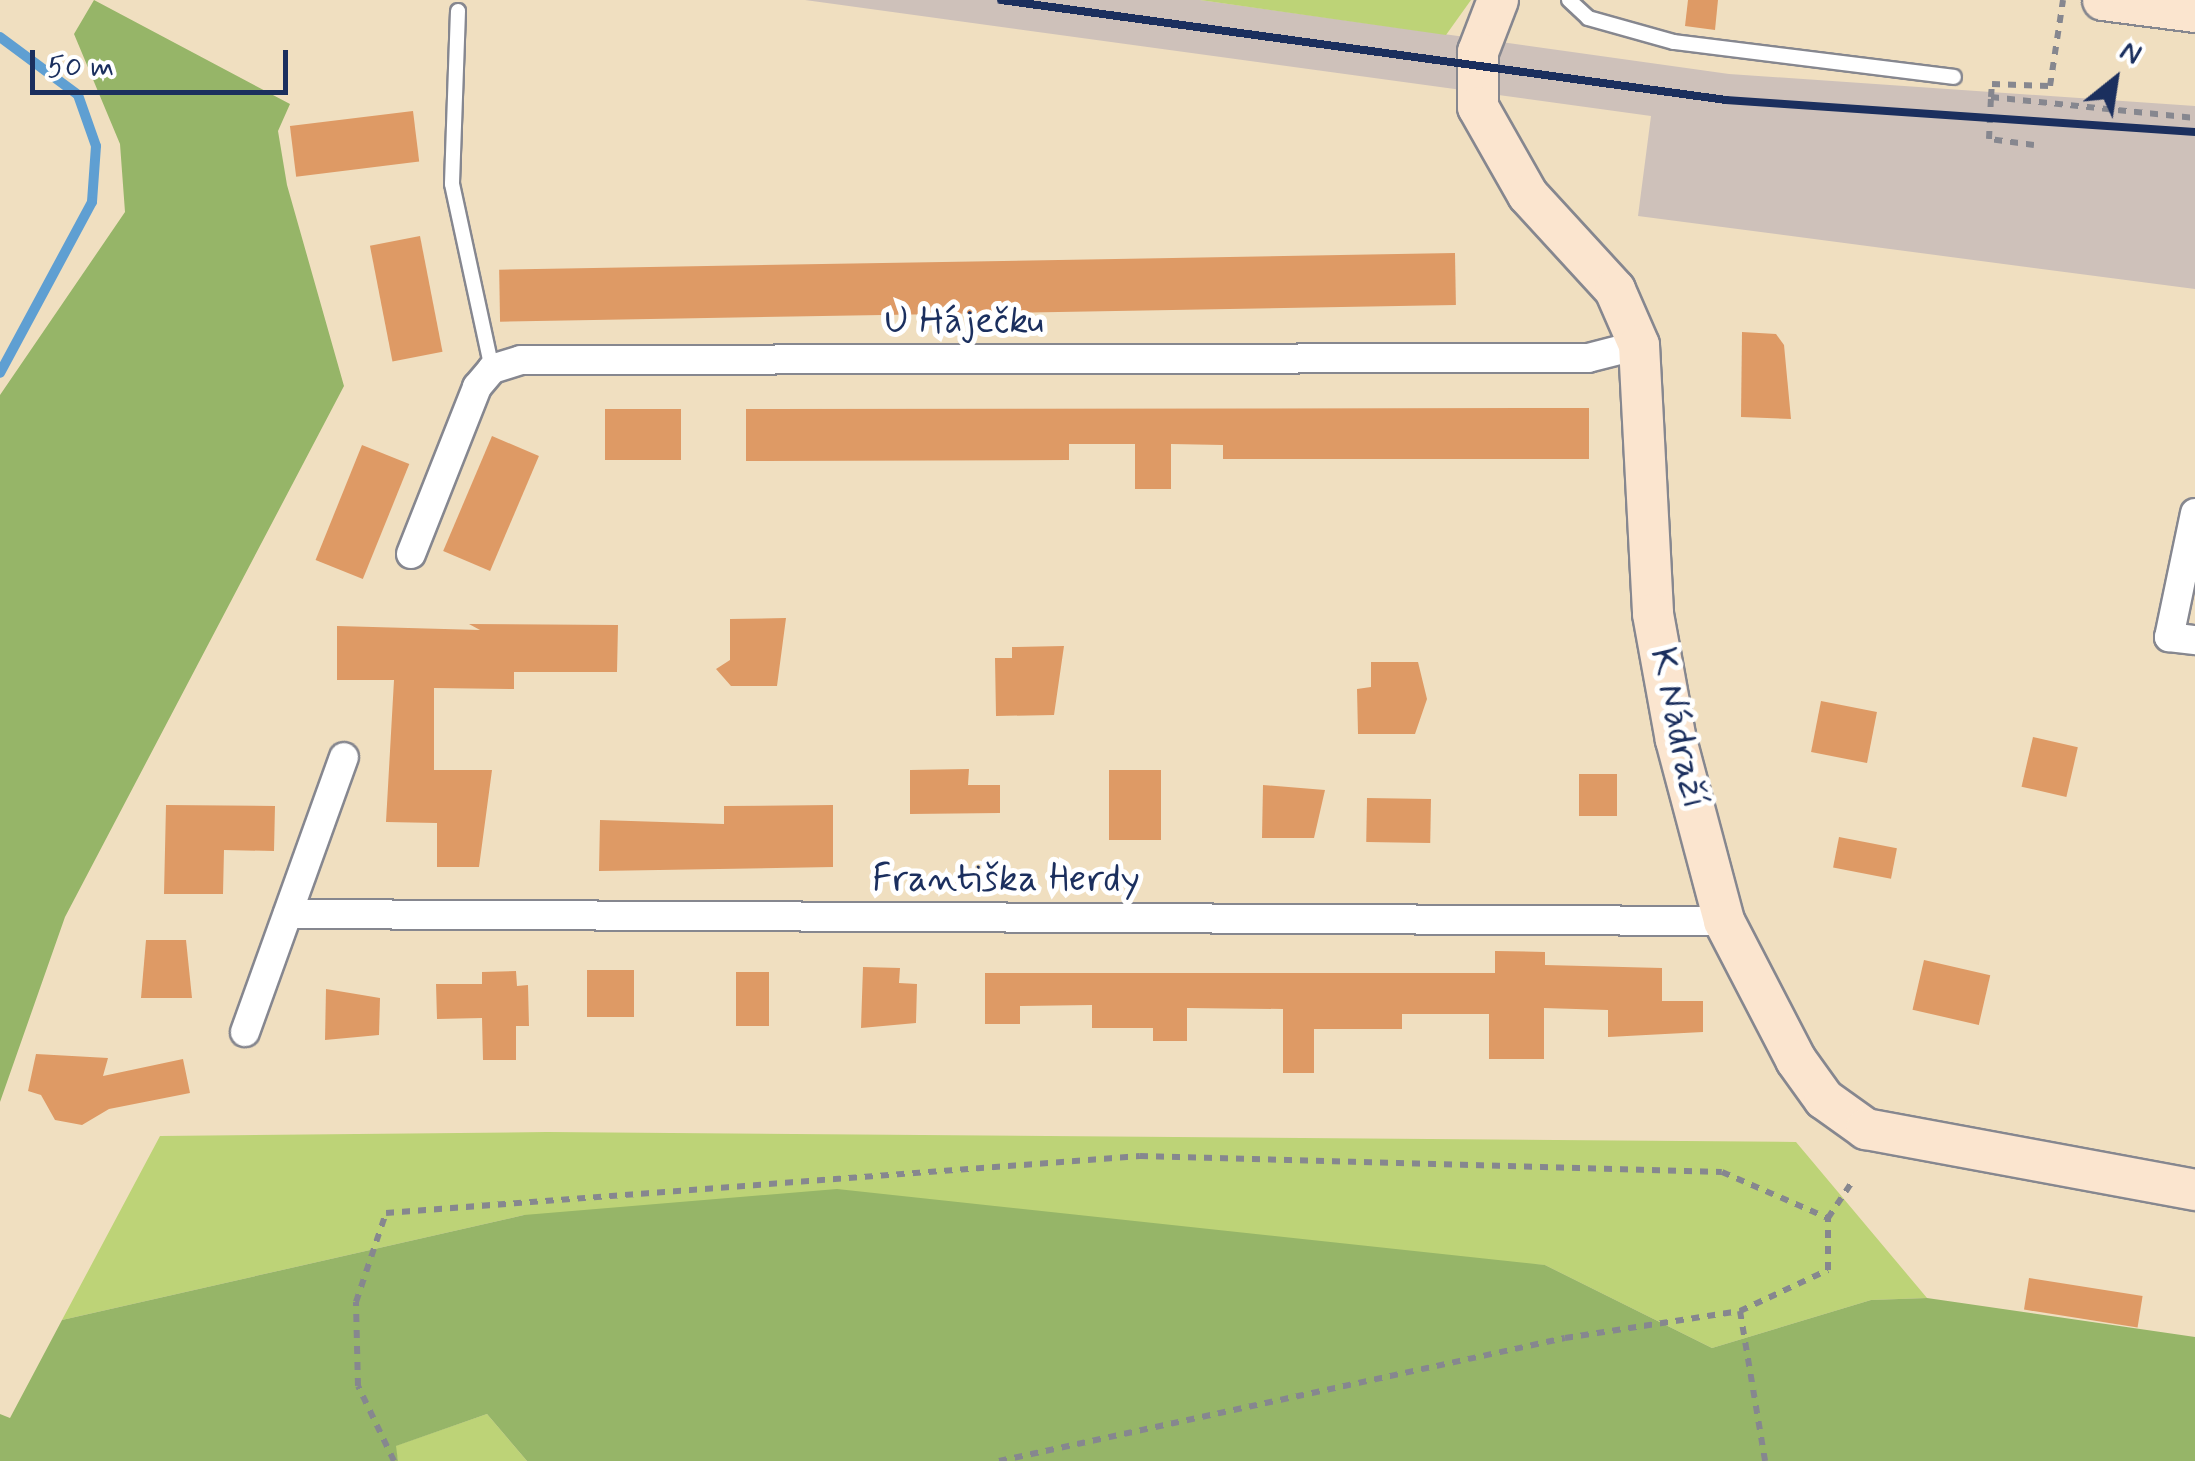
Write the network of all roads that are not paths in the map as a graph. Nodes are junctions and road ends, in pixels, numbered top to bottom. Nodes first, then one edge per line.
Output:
1 (1498, 0) edge
2 (1569, 0) edge
3 (2104, 0) edge
4 (458, 11) dead end
5 (2195, 12) edge
6 (1954, 77) dead end
7 (1639, 345) junction
8 (492, 369) junction
9 (2195, 513) edge
10 (411, 554) dead end
11 (2195, 640) edge
12 (344, 756) dead end
13 (288, 914) junction
14 (1724, 921) junction
15 (245, 1032) dead end
16 (2195, 1190) edge

1 - 7 main road, K Nádraží
2 - 6 lane
3 - 5 main road
4 - 8 lane
7 - 8 street, U Háječku
7 - 14 main road, K Nádraží
8 - 10 street
9 - 11 street
12 - 13 street
13 - 14 street, Františka Herdy
13 - 15 street
14 - 16 main road, K Nádraží

